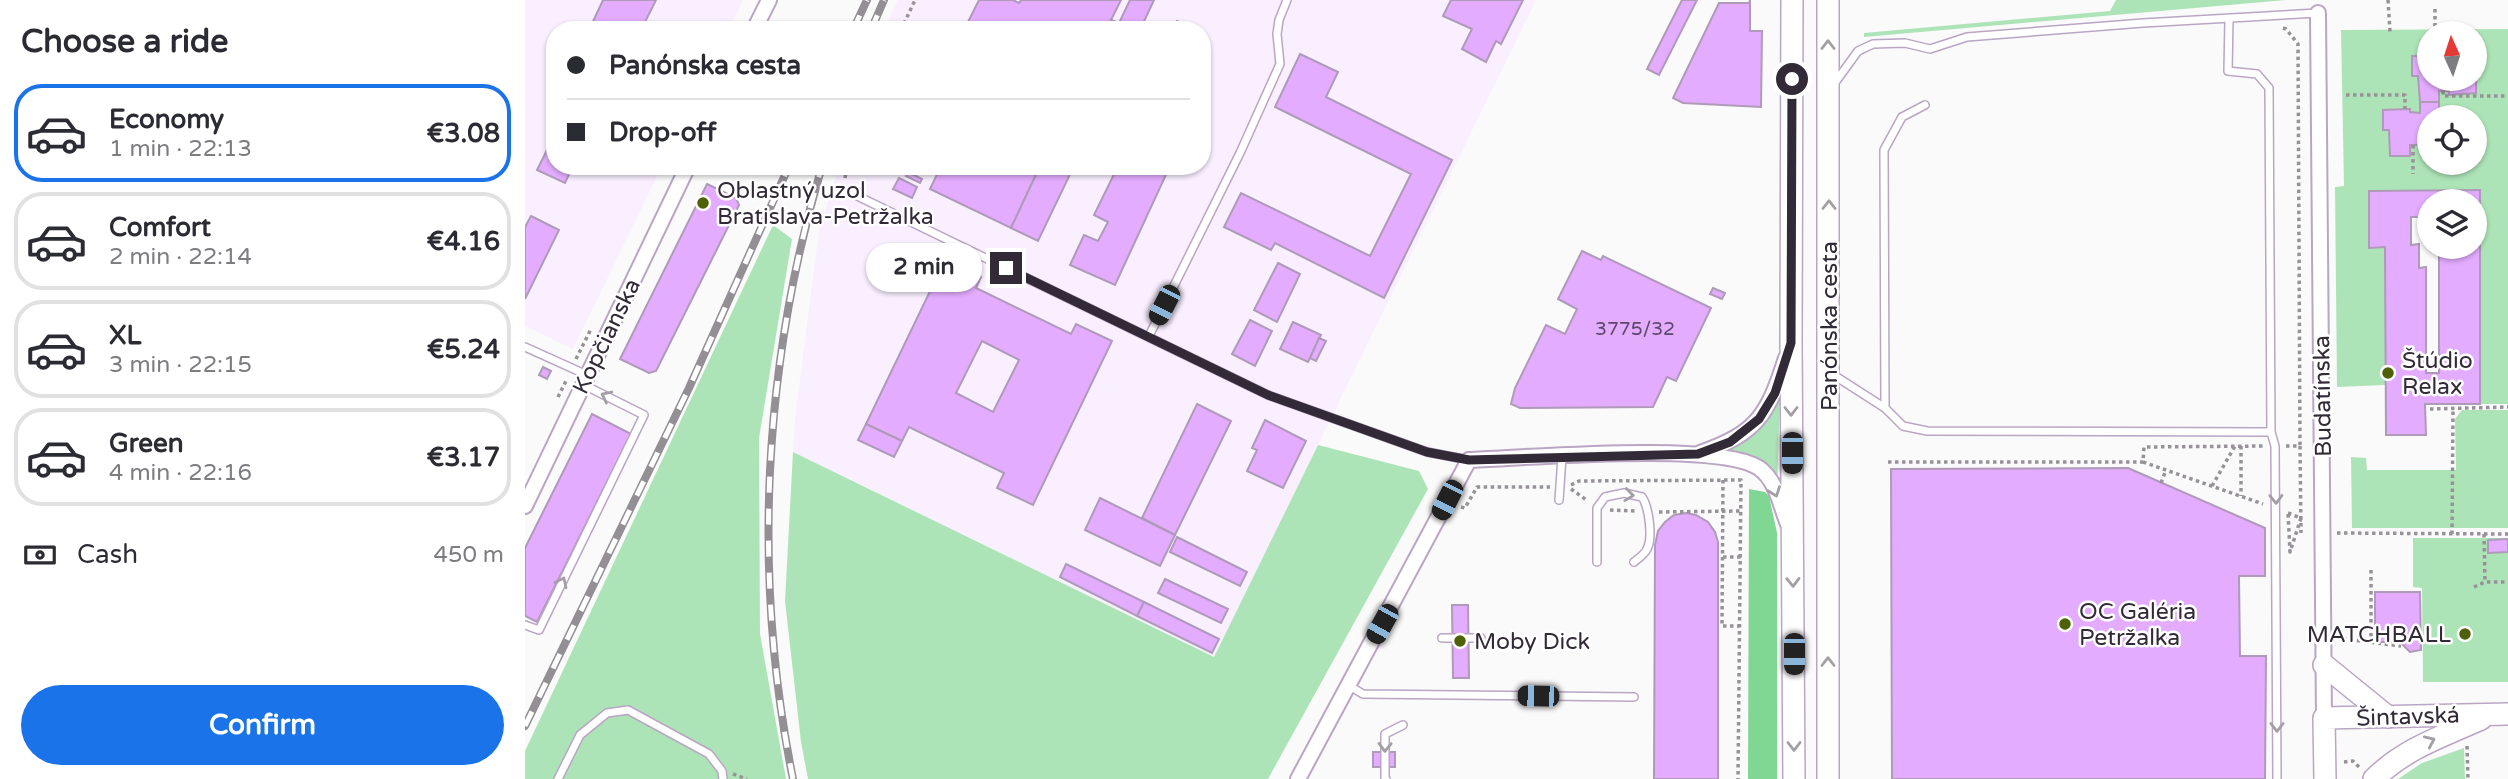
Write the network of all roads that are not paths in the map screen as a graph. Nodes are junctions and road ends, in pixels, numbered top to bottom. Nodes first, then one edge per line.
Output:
1 (769, 0) edge
2 (1287, 0) edge
3 (1792, 0) edge
4 (1828, 0) edge
5 (2318, 13) joint
6 (2229, 19) junction
7 (758, 21) edge
8 (1829, 91) junction
9 (1925, 105) dead end
10 (684, 175) edge
11 (843, 190) dead end
12 (1149, 337) junction
13 (1791, 343) junction
14 (525, 346) edge
15 (1829, 372) junction
16 (584, 380) junction
17 (1885, 408) junction
18 (2271, 432) junction
19 (1698, 454) junction
20 (1562, 457) junction
21 (1469, 460) junction
22 (1559, 500) dead end
23 (525, 506) edge
24 (1792, 536) junction
25 (1597, 562) dead end
26 (1634, 562) dead end
27 (525, 625) edge
28 (1441, 638) dead end
29 (1481, 638) dead end
30 (2324, 665) junction
31 (1347, 685) junction
32 (1634, 697) dead end
33 (2500, 714) edge
34 (2388, 717) junction
35 (2324, 718) junction
36 (1403, 725) dead end
37 (2368, 774) edge
38 (558, 779) edge
39 (723, 779) edge
40 (1298, 779) edge
41 (1387, 779) edge
42 (1794, 779) edge
43 (1828, 779) edge
44 (2277, 779) edge
45 (2325, 779) edge

1 - 7 street
2 - 12 lane
3 - 13 main road, Panónska cesta
8 -> 4 main road, Panónska cesta
5 - 6 lane
5 - 30 street, Budatínska
6 - 8 lane
6 - 18 lane
15 -> 8 main road, Panónska cesta
9 - 17 lane
10 - 16 street, Kopčianska
11 - 12 lane
12 - 21 lane
13 - 19 street
13 -> 24 main road, Panónska cesta
14 - 16 lane
15 - 17 lane
43 -> 15 main road, Panónska cesta
16 - 23 street, Kopčianska
27 -> 16 lane
17 - 18 lane
18 -> 44 lane
19 - 20 street
19 -> 24 street
20 - 21 street
20 - 22 lane
21 - 31 street
24 -> 42 main road, Panónska cesta
25 -> 26 lane
28 - 29 lane
30 - 34 main road
30 - 35 street, Budatínska
31 - 32 lane
31 - 40 street
33 - 34 main road, Šintavská
37 -> 33 main road, Šintavská
34 - 35 main road, Šintavská
35 - 45 main road, Budatínska
36 -> 41 lane
38 - 39 lane

